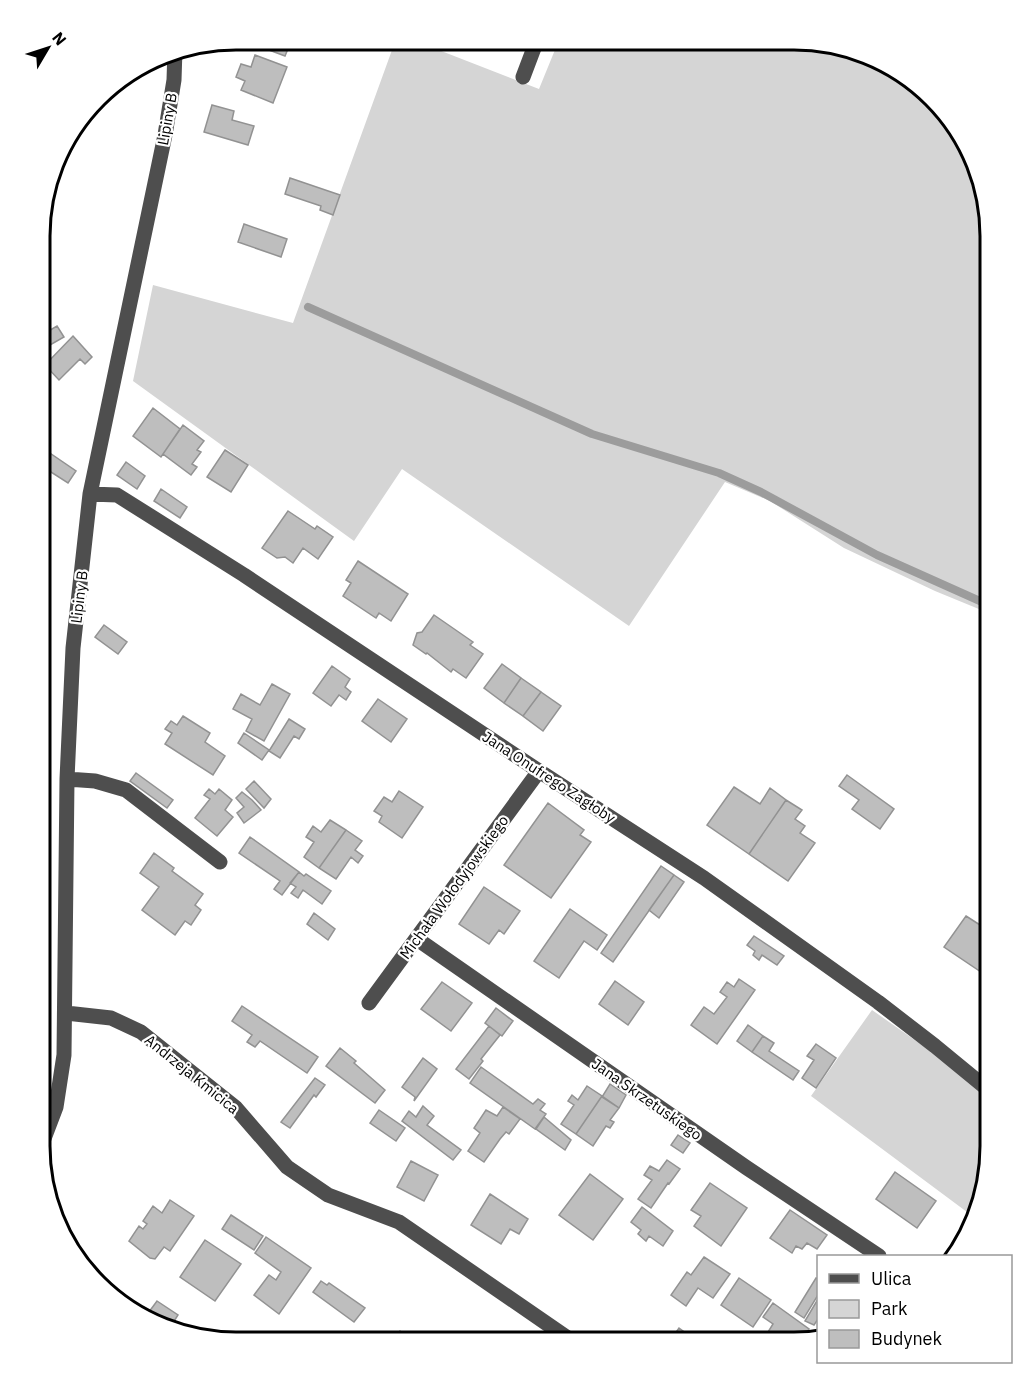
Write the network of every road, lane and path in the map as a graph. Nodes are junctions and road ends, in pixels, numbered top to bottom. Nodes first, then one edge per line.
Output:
1 (533, 50) edge
2 (175, 60) edge
3 (523, 77) dead end
4 (90, 494) junction
5 (539, 771) junction
6 (67, 779) junction
7 (220, 862) dead end
8 (417, 939) junction
9 (369, 1003) dead end
10 (66, 1013) junction
11 (980, 1083) edge
12 (50, 1105) edge
13 (56, 1107) junction
14 (50, 1123) edge
15 (876, 1255) edge
16 (559, 1332) edge

1 - 3 street
2 - 4 street, Lipiny B
4 - 5 street, Jana Onufrego Zagłoby
4 - 6 street, Lipiny B
5 - 8 street, Michała Wołodyjowskiego
5 - 11 street, Jana Onufrego Zagłoby
6 - 7 street
6 - 10 street, Lipiny B
8 - 9 street, Michała Wołodyjowskiego
8 - 15 street, Jana Skrzetuskiego
10 - 13 street, Lipiny B
10 - 16 street, Andrzeja Kmicica
12 - 13 street
13 - 14 street, Lipiny B

